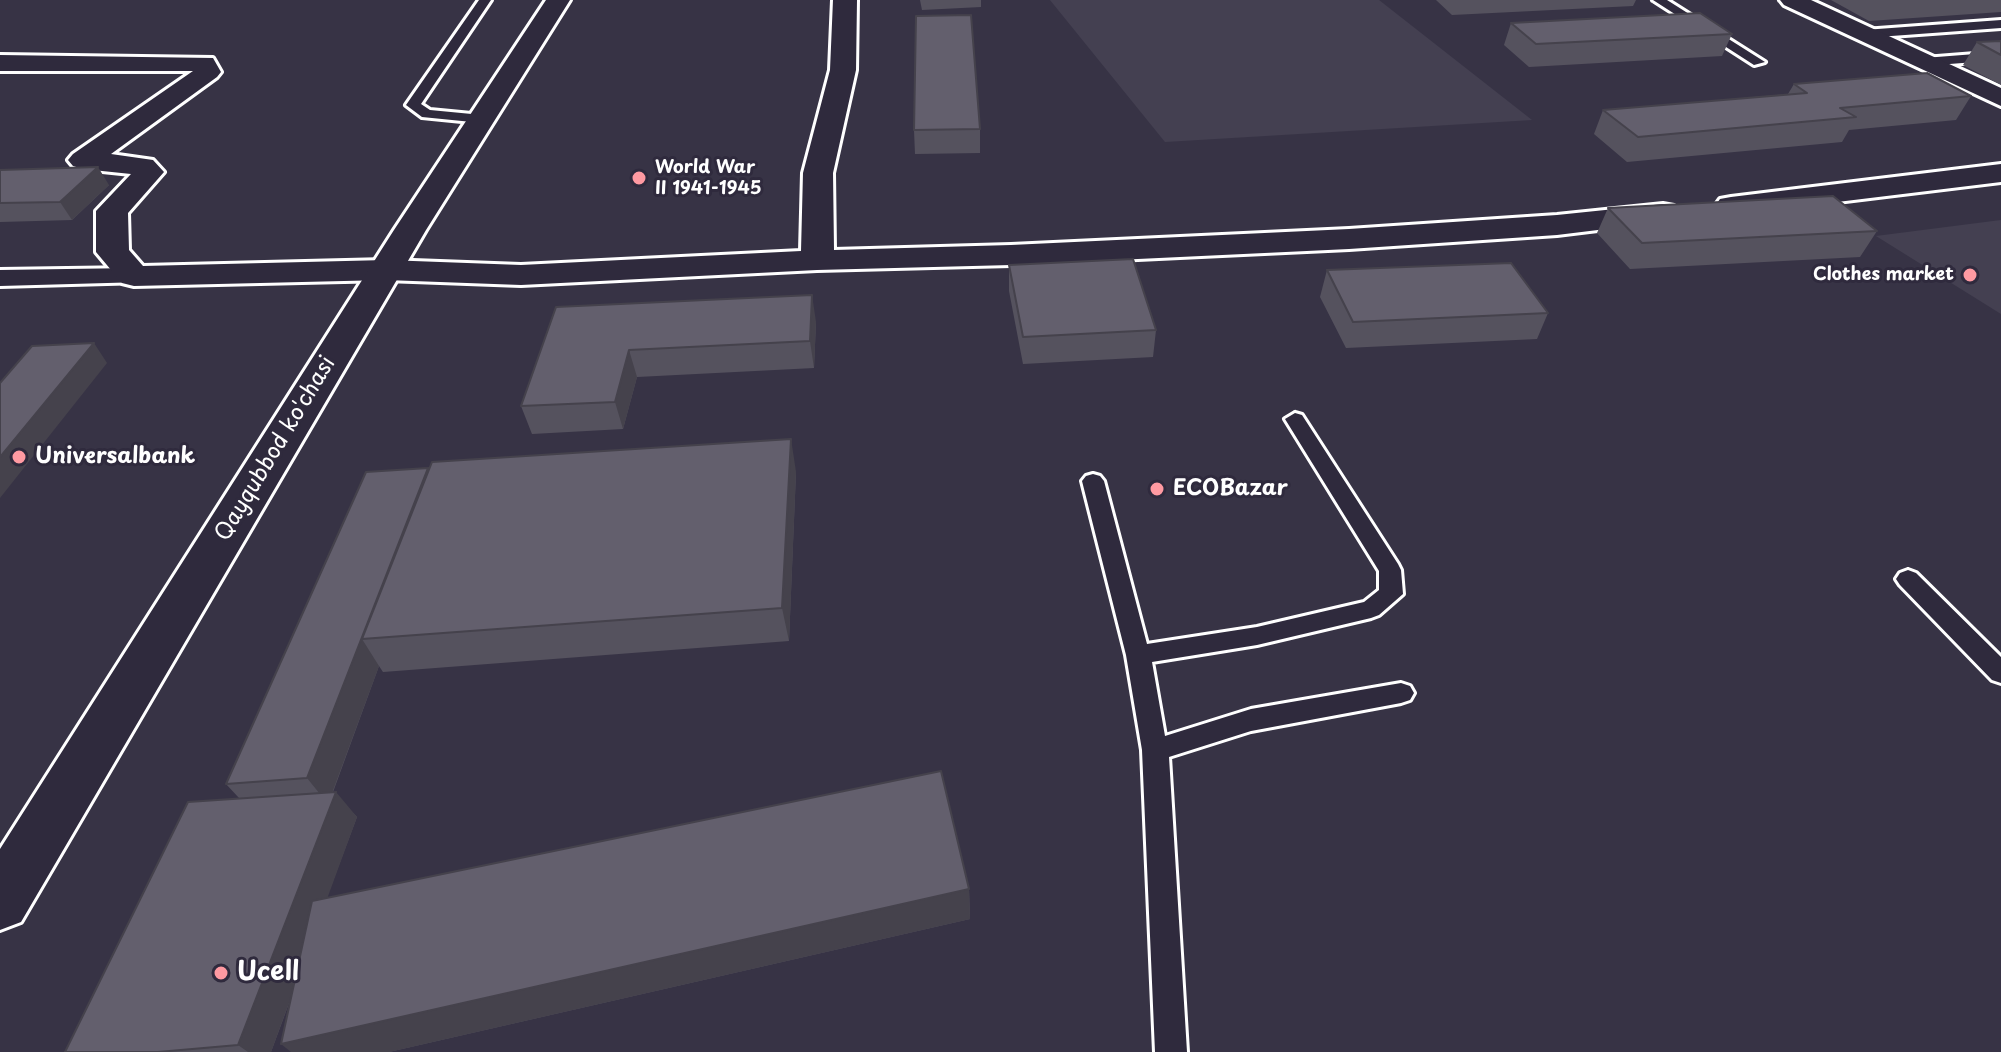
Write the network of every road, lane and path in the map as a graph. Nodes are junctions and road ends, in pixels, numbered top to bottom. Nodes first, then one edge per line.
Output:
1 (485, 0) edge
2 (558, 0) edge
3 (845, 0) edge
4 (1659, 0) edge
5 (1792, 0) edge
6 (2001, 24) edge
7 (1864, 34) junction
8 (2001, 56) edge
9 (1759, 62) dead end
10 (1924, 62) junction
11 (0, 63) edge
12 (2001, 98) edge
13 (482, 119) junction
14 (2001, 173) edge
15 (817, 260) junction
16 (386, 270) junction
17 (134, 276) junction
18 (0, 278) edge
19 (1295, 419) dead end
20 (1093, 481) dead end
21 (1908, 579) dead end
22 (1138, 655) junction
23 (2001, 673) edge
24 (1401, 693) dead end
25 (1155, 750) junction
26 (0, 902) edge
27 (1171, 1052) edge

1 - 13 lane
2 - 13 street, Qayqubbod ko'chasi
3 - 15 street
4 - 9 lane
5 - 7 street
6 - 7 lane
7 - 10 street
8 - 10 lane
10 - 12 street
11 - 17 street
13 - 16 street, Qayqubbod ko'chasi
14 - 15 street
15 - 16 street
16 - 17 street
16 - 26 street, Qayqubbod ko'chasi
17 - 18 street
19 - 22 lane
20 - 22 lane
21 - 23 lane
22 - 25 lane
24 - 25 lane
25 - 27 lane

